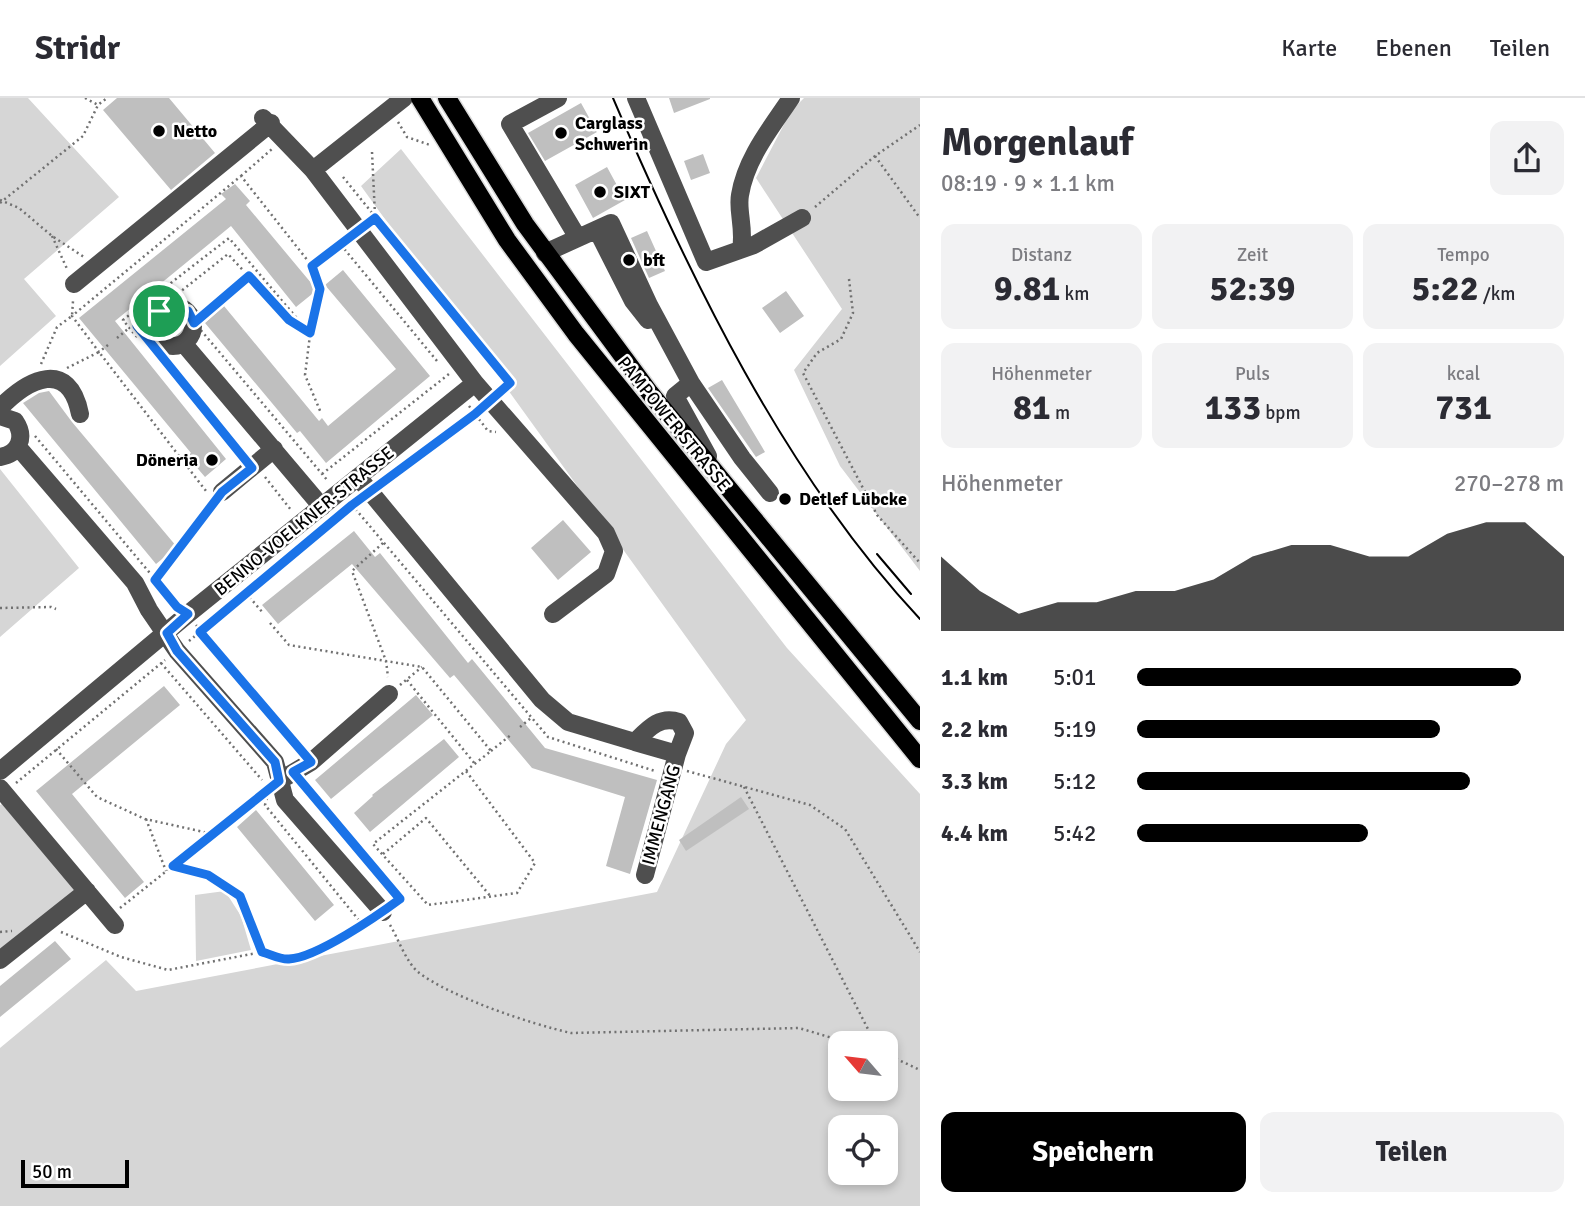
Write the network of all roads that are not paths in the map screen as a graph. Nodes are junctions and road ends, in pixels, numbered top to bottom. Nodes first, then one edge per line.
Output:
1 (404, 98) edge
2 (420, 98) edge
3 (447, 98) edge
4 (558, 98) edge
5 (636, 98) edge
6 (791, 98) edge
7 (271, 123) junction
8 (231, 142) dead end
9 (313, 170) junction
10 (802, 218) road end
11 (578, 238) junction
12 (748, 247) junction
13 (545, 253) junction
14 (74, 284) road end
15 (184, 344) junction
16 (475, 383) junction
17 (691, 383) junction
18 (0, 408) edge
19 (80, 414) dead end
20 (0, 416) edge
21 (18, 447) junction
22 (274, 450) junction
23 (0, 457) edge
24 (718, 475) junction
25 (358, 477) junction
26 (214, 492) road end
27 (770, 493) dead end
28 (322, 507) junction
29 (553, 614) dead end
30 (167, 633) junction
31 (389, 694) road end
32 (920, 721) edge
33 (635, 742) junction
34 (920, 759) edge
35 (676, 761) junction
36 (0, 771) edge
37 (281, 781) junction
38 (2, 790) edge
39 (645, 875) dead end
40 (87, 891) junction
41 (383, 912) road end
42 (112, 921) road end
43 (0, 960) edge

1 - 9 street
2 - 34 main road, PAMPOWER STRASSE
3 - 13 main road, PAMPOWER STRASSE
4 - 11 street
5 - 12 street
6 - 12 street
7 - 8 street
7 - 9 street
7 - 14 street
9 - 16 street
10 - 12 street
11 - 13 street
11 - 17 street
13 - 24 main road, PAMPOWER STRASSE
15 - 15 street
15 - 22 street
16 - 25 street, BENNO-VOELKNER-STRASSE
16 - 29 street
17 - 24 street
17 - 27 street
18 - 19 street
20 - 21 street
21 - 23 street
21 - 30 street
22 - 26 street
22 - 28 street
24 - 32 main road, PAMPOWER STRASSE
25 - 28 street, BENNO-VOELKNER-STRASSE
25 - 33 street
28 - 30 street, BENNO-VOELKNER-STRASSE
30 - 36 street, BENNO-VOELKNER-STRASSE
30 - 37 street
31 - 37 street
33 - 35 street
33 - 35 street, IMMENGANG
35 - 39 street, IMMENGANG
37 - 41 street
38 - 40 street
40 - 42 street
40 - 43 street

